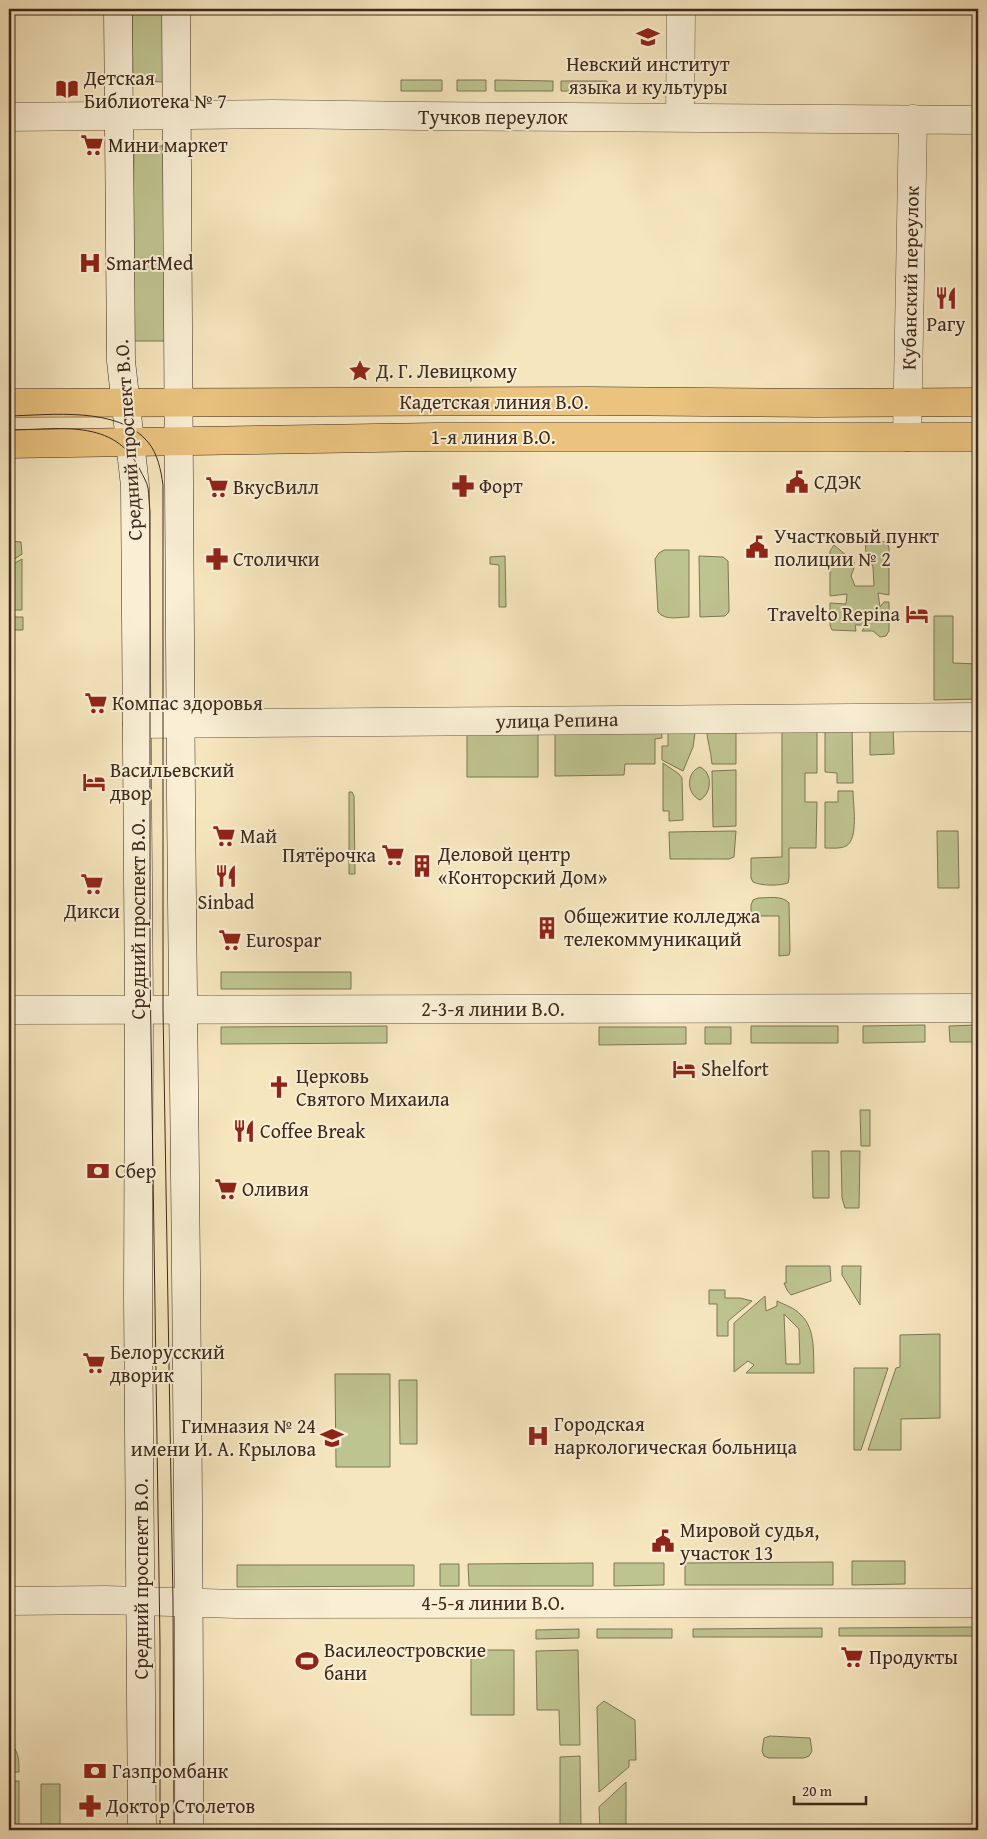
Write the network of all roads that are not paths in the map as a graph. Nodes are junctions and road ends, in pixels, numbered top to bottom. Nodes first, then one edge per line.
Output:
1 (118, 9) edge
2 (176, 9) edge
3 (681, 9) edge
4 (177, 114) junction
5 (119, 116) junction
6 (9, 117) edge
7 (680, 118) junction
8 (913, 119) junction
9 (978, 120) edge
10 (179, 402) junction
11 (908, 402) junction
12 (978, 402) edge
13 (9, 403) edge
14 (125, 403) junction
15 (907, 437) junction
16 (978, 437) edge
17 (178, 442) junction
18 (130, 443) junction
19 (9, 444) edge
20 (978, 717) edge
21 (180, 723) junction
22 (137, 724) junction
23 (978, 1008) edge
24 (139, 1009) junction
25 (182, 1009) junction
26 (9, 1010) edge
27 (9, 1602) edge
28 (141, 1602) junction
29 (978, 1602) edge
30 (189, 1603) junction
31 (142, 1830) edge
32 (189, 1830) edge

1 - 5 street, Средний проспект В.О.
2 - 4 street
3 - 7 street
4 - 5 street, Тучков переулок
4 - 7 street, Тучков переулок
4 - 10 street
5 - 6 street, Тучков переулок
5 - 14 street, Средний проспект В.О.
7 - 8 street, Тучков переулок
8 - 9 street, Тучков переулок
8 - 11 street, Кубанский переулок
10 - 11 main road, Кадетская линия В.О.
10 - 14 main road, Кадетская линия В.О.
10 - 17 street
11 - 12 main road, Кадетская линия В.О.
11 - 15 street, Кубанский переулок
13 - 14 main road, Кадетская линия В.О.
14 - 18 street, Средний проспект В.О.
15 - 16 main road, 1-я линия В.О.
15 - 17 main road, 1-я линия В.О.
17 - 18 main road, 1-я линия В.О.
17 - 21 street
18 - 19 main road, 1-я линия В.О.
18 - 22 street, Средний проспект В.О.
20 - 21 street, улица Репина
21 - 22 street, улица Репина
21 - 25 street
22 - 24 street, Средний проспект В.О.
23 - 25 street, 2-3-я линии В.О.
24 - 25 street, 2-3-я линии В.О.
24 - 26 street, 2-3-я линии В.О.
24 - 28 street, Средний проспект В.О.
25 - 30 street
27 - 28 street, 4-5-я линии В.О.
28 - 30 street, 4-5-я линии В.О.
28 - 31 street, Средний проспект В.О.
29 - 30 street, 4-5-я линии В.О.
30 - 32 street

